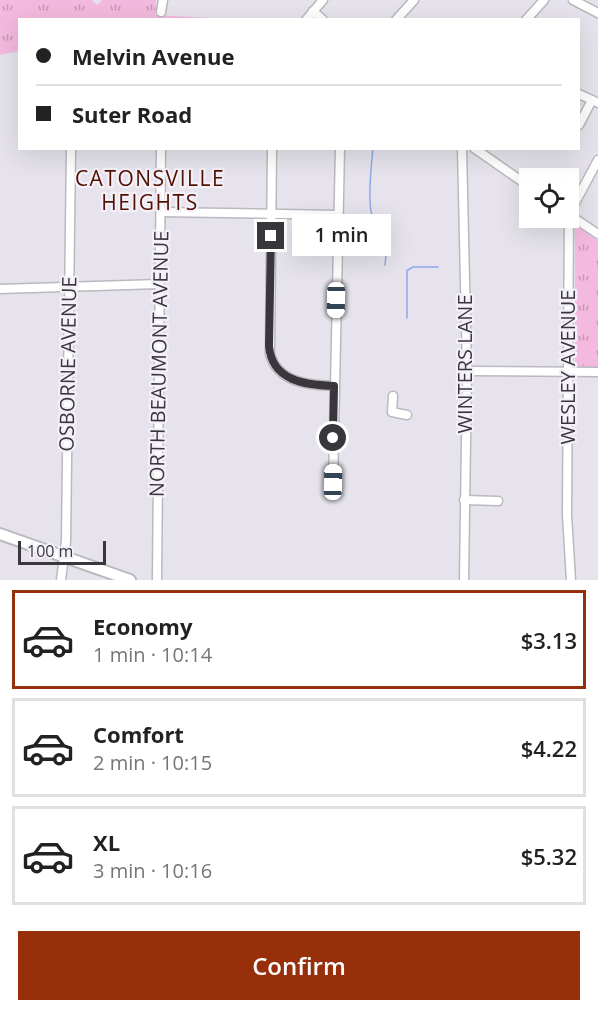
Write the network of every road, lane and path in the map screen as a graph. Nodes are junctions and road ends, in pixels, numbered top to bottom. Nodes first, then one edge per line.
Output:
1 (163, 0) edge
2 (323, 0) edge
3 (414, 0) edge
4 (544, 0) edge
5 (573, 0) edge
6 (313, 11) junction
7 (161, 12) dead end
8 (598, 13) edge
9 (308, 18) edge
10 (320, 18) edge
11 (398, 18) edge
12 (528, 18) edge
13 (580, 94) edge
14 (595, 102) edge
15 (580, 123) edge
16 (71, 150) edge
17 (161, 150) edge
18 (272, 150) edge
19 (339, 150) edge
20 (462, 150) edge
21 (477, 150) edge
22 (598, 160) edge
23 (519, 179) edge
24 (579, 195) edge
25 (160, 213) junction
26 (271, 214) junction
27 (338, 215) junction
28 (579, 221) edge
29 (569, 228) edge
30 (598, 234) edge
31 (159, 284) junction
32 (69, 287) junction
33 (0, 289) edge
34 (467, 371) junction
35 (568, 371) junction
36 (598, 372) edge
37 (334, 386) junction
38 (393, 396) dead end
39 (407, 415) dead end
40 (333, 484) dead end
41 (464, 500) junction
42 (498, 501) dead end
43 (0, 534) edge
44 (63, 556) junction
45 (61, 580) edge
46 (129, 580) edge
47 (157, 580) edge
48 (464, 580) edge
49 (571, 580) edge

1 - 7 street
2 - 6 street
3 - 11 street
4 - 12 street
5 - 8 street
6 - 9 street
6 - 10 street
13 - 14 street
14 - 15 street
16 - 32 street, OSBORNE AVENUE
17 - 25 street, NORTH BEAUMONT AVENUE
18 - 26 street
19 - 27 street
20 - 34 street, WINTERS LANE
21 - 23 street
22 - 24 street, WESLEY AVENUE
25 - 26 street
25 - 31 street, NORTH BEAUMONT AVENUE
26 - 27 street
26 - 37 street
27 - 37 street
28 - 30 street
29 - 35 street, WESLEY AVENUE
31 - 32 street
31 - 47 street, NORTH BEAUMONT AVENUE
32 - 33 street
32 - 44 street, OSBORNE AVENUE
34 - 35 street
34 - 41 street, WINTERS LANE
35 - 36 street
35 - 49 street, WESLEY AVENUE
37 - 40 street
38 - 39 street
41 - 42 street
41 - 48 street, WINTERS LANE
43 - 44 main road
44 - 45 street, OSBORNE AVENUE
44 - 46 main road

